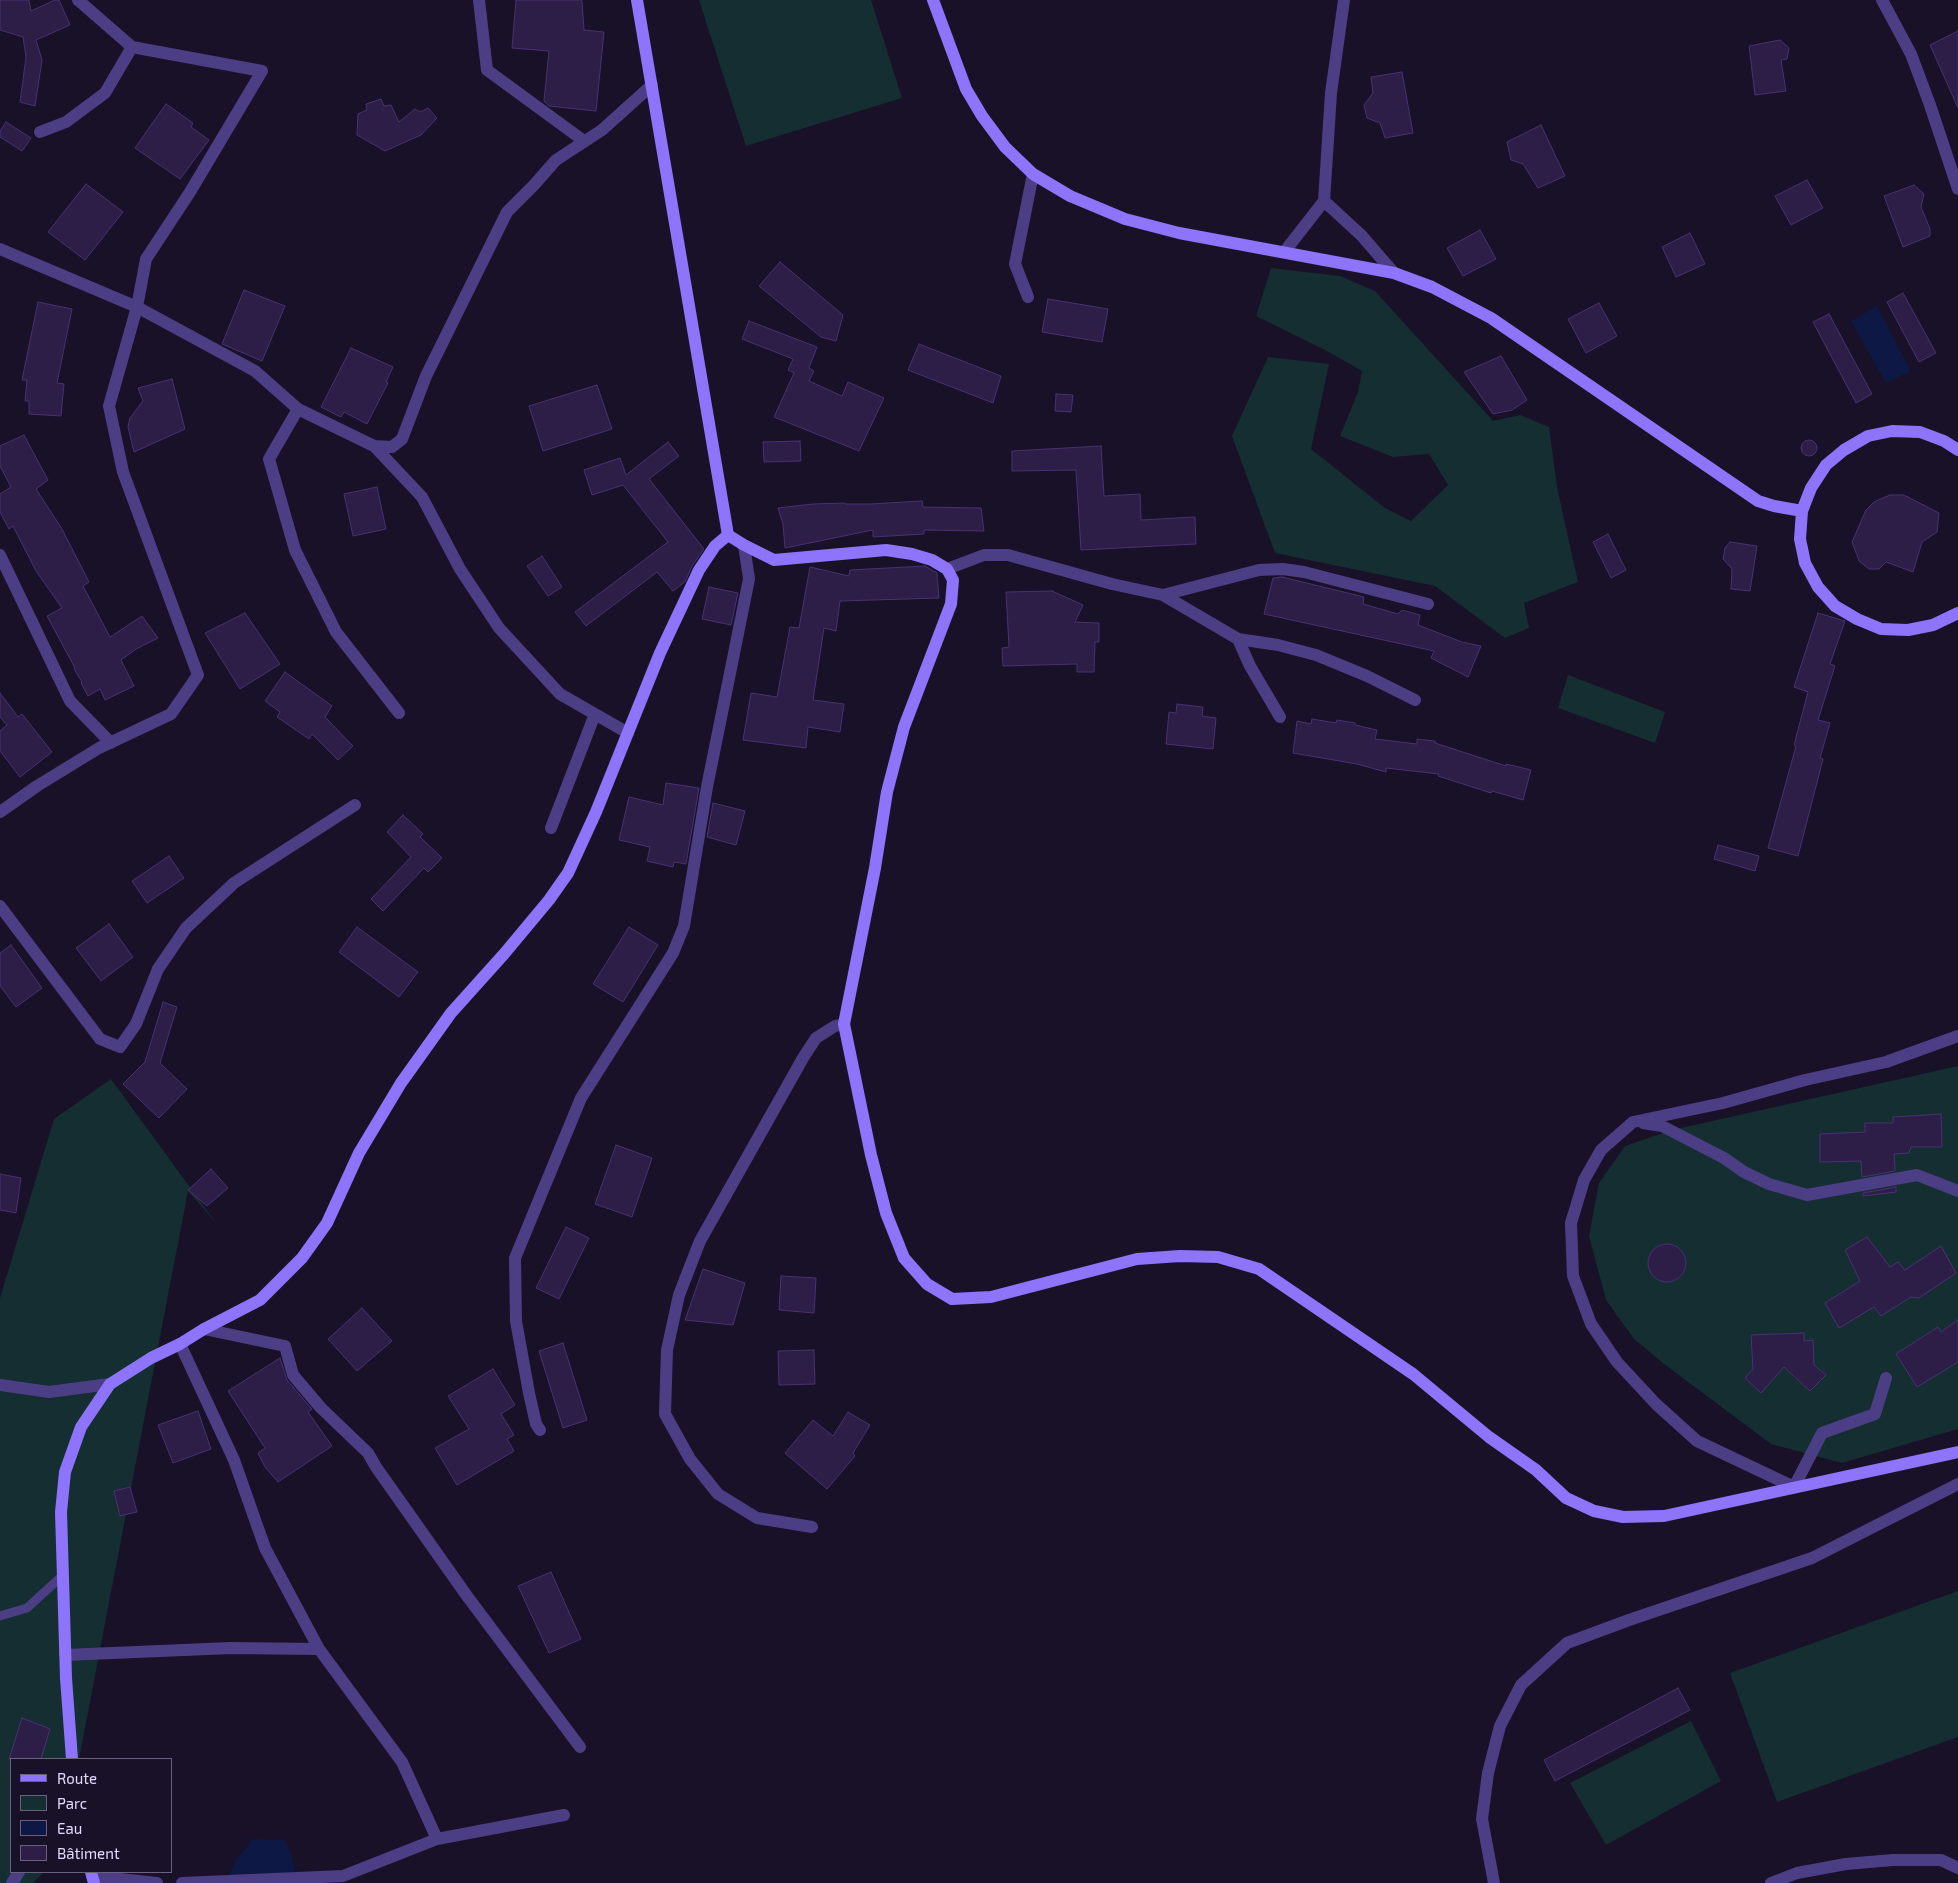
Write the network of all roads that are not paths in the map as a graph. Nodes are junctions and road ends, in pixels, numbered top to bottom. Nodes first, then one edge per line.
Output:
1 (78, 0) edge
2 (479, 0) edge
3 (637, 0) edge
4 (934, 0) edge
5 (1344, 0) edge
6 (1882, 0) edge
7 (132, 47) junction
8 (652, 85) junction
9 (40, 132) dead end
10 (584, 141) junction
11 (1033, 174) junction
12 (1958, 189) edge
13 (1324, 201) junction
14 (0, 249) edge
15 (1285, 251) junction
16 (1394, 273) junction
17 (1028, 297) dead end
18 (138, 307) junction
19 (298, 409) junction
20 (374, 446) junction
21 (1958, 450) edge
22 (1802, 511) junction
23 (728, 535) junction
24 (744, 546) junction
25 (0, 555) edge
26 (947, 569) junction
27 (1163, 595) junction
28 (1428, 604) dead end
29 (1958, 613) edge
30 (1238, 639) junction
31 (1415, 700) dead end
32 (399, 713) dead end
33 (595, 714) junction
34 (1280, 717) dead end
35 (628, 733) junction
36 (111, 743) junction
37 (355, 806) dead end
38 (0, 812) edge
39 (551, 828) dead end
40 (0, 906) edge
41 (844, 1024) junction
42 (1958, 1036) edge
43 (1633, 1122) junction
44 (1958, 1191) edge
45 (204, 1329) junction
46 (180, 1344) junction
47 (1886, 1378) dead end
48 (110, 1384) junction
49 (0, 1385) edge
50 (540, 1430) dead end
51 (1958, 1452) edge
52 (1958, 1484) edge
53 (1794, 1487) junction
54 (812, 1527) dead end
55 (62, 1576) junction
56 (0, 1616) edge
57 (318, 1649) junction
58 (66, 1655) junction
59 (580, 1747) dead end
60 (72, 1758) edge
61 (564, 1815) dead end
62 (438, 1839) junction
63 (1958, 1868) edge
64 (93, 1877) edge
65 (157, 1883) edge
66 (182, 1883) edge
67 (1494, 1883) edge
68 (1771, 1883) edge

1 - 7 street
2 - 10 street
3 - 8 street
4 - 11 street
5 - 13 street
6 - 12 street
7 - 9 street
7 - 18 street
8 - 10 street
8 - 23 street
10 - 20 street
11 - 15 street
11 - 17 street
13 - 15 street
13 - 16 street
14 - 18 street
15 - 16 street
16 - 22 street
18 - 19 street
18 - 36 street
19 - 20 street
19 - 32 street
20 - 33 street
21 - 22 street
22 - 29 street
23 - 24 street
23 - 35 street
24 - 26 street
24 - 50 street
25 - 36 street
26 - 27 street
26 - 41 street
27 - 28 street
27 - 30 street
30 - 31 street
30 - 34 street
33 - 35 street
33 - 39 street
35 - 45 street
36 - 38 street
37 - 40 street
41 - 53 street
41 - 54 street
42 - 43 street
43 - 44 street
43 - 53 street
45 - 46 street
45 - 59 street
46 - 48 street
46 - 57 street
47 - 53 street
48 - 49 street
48 - 55 street
51 - 53 street
52 - 67 street
55 - 56 lane
55 - 58 street
57 - 58 street
57 - 62 street
58 - 60 street
61 - 62 street
62 - 66 street
63 - 68 street
64 - 65 street

